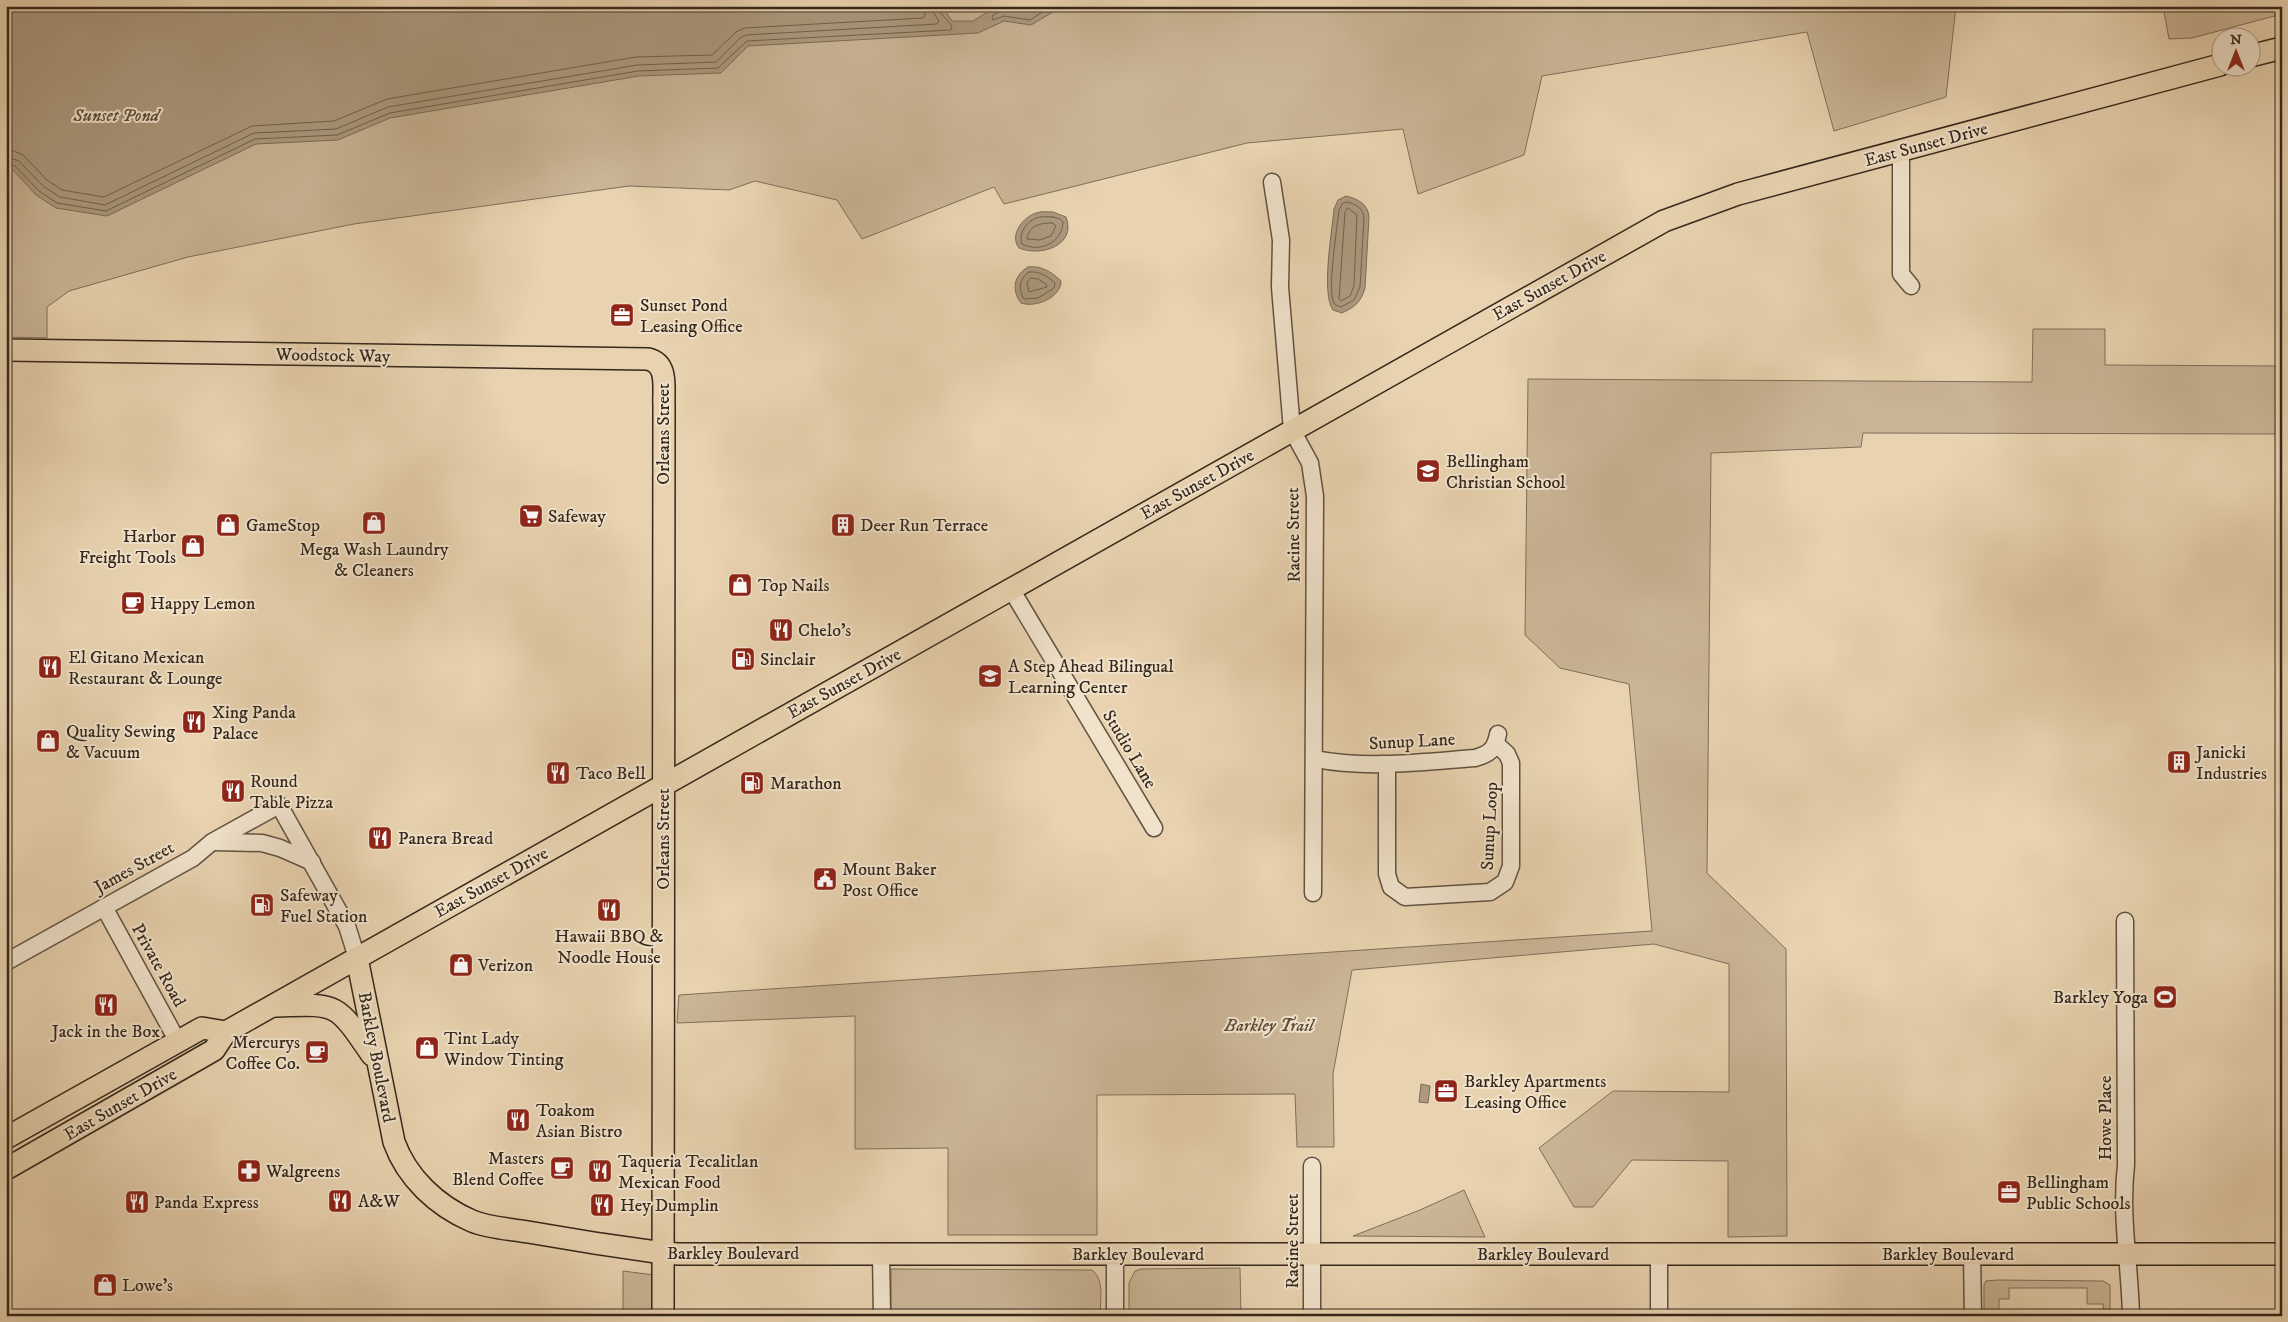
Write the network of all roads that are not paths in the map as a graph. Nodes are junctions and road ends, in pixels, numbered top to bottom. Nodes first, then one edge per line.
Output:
1 (2282, 48) edge
2 (2260, 54) edge
3 (2210, 67) edge
4 (1901, 151) junction
5 (1272, 182) dead end
6 (1911, 286) dead end
7 (6, 350) edge
8 (659, 364) joint
9 (1292, 430) junction
10 (1011, 589) junction
11 (1497, 739) joint
12 (1315, 760) junction
13 (1387, 765) junction
14 (663, 784) junction
15 (279, 804) joint
16 (1154, 828) dead end
17 (212, 842) junction
18 (312, 862) junction
19 (1313, 893) dead end
20 (104, 907) junction
21 (2125, 921) dead end
22 (357, 958) junction
23 (6, 962) edge
24 (270, 1006) junction
25 (226, 1032) junction
26 (178, 1042) junction
27 (377, 1062) junction
28 (6, 1138) edge
29 (1312, 1166) dead end
30 (6, 1169) edge
31 (663, 1253) junction
32 (881, 1254) junction
33 (1115, 1254) junction
34 (1312, 1254) junction
35 (1659, 1254) junction
36 (1972, 1254) junction
37 (2126, 1254) junction
38 (2282, 1254) edge
39 (663, 1316) edge
40 (882, 1316) edge
41 (1115, 1316) edge
42 (1312, 1316) edge
43 (1660, 1316) edge
44 (1972, 1316) edge
45 (2131, 1316) edge

1 - 2 main road
3 - 4 main road, East Sunset Drive
4 - 6 street
4 - 9 main road, East Sunset Drive
5 - 9 street, Racine Street
7 - 8 main road, Woodstock Way
8 - 14 main road, Orleans Street
9 - 10 main road, East Sunset Drive
9 - 12 street, Racine Street
10 - 14 main road, East Sunset Drive
10 - 16 street, Studio Lane
11 - 13 street, Sunup Lane
11 - 13 street, Sunup Loop
12 - 13 street, Sunup Lane
12 - 19 street, Racine Street
14 - 22 main road, East Sunset Drive
14 - 31 main road, Orleans Street
15 - 17 street, James Street
15 - 18 street, Barkley Boulevard
17 - 18 street
17 - 20 street, James Street
18 - 22 street, Barkley Boulevard
20 - 23 street, James Street
20 - 26 street, Private Road
21 - 37 street, Howe Place
22 - 24 main road, East Sunset Drive
22 - 27 main road, Barkley Boulevard
24 - 25 main road, East Sunset Drive
24 - 27 main road
25 - 26 main road, East Sunset Drive
25 - 30 main road, East Sunset Drive
26 - 28 main road, East Sunset Drive
27 - 31 main road, Barkley Boulevard
29 - 34 street, Racine Street
31 - 32 main road, Barkley Boulevard
31 - 39 main road, Orleans Street
32 - 33 main road, Barkley Boulevard
32 - 40 street
33 - 34 main road, Barkley Boulevard
33 - 41 street
34 - 35 main road, Barkley Boulevard
34 - 42 street, Racine Street
35 - 36 main road, Barkley Boulevard
35 - 43 street
36 - 37 main road, Barkley Boulevard
36 - 44 street
37 - 38 main road, Barkley Boulevard
37 - 45 street, Howe Place

